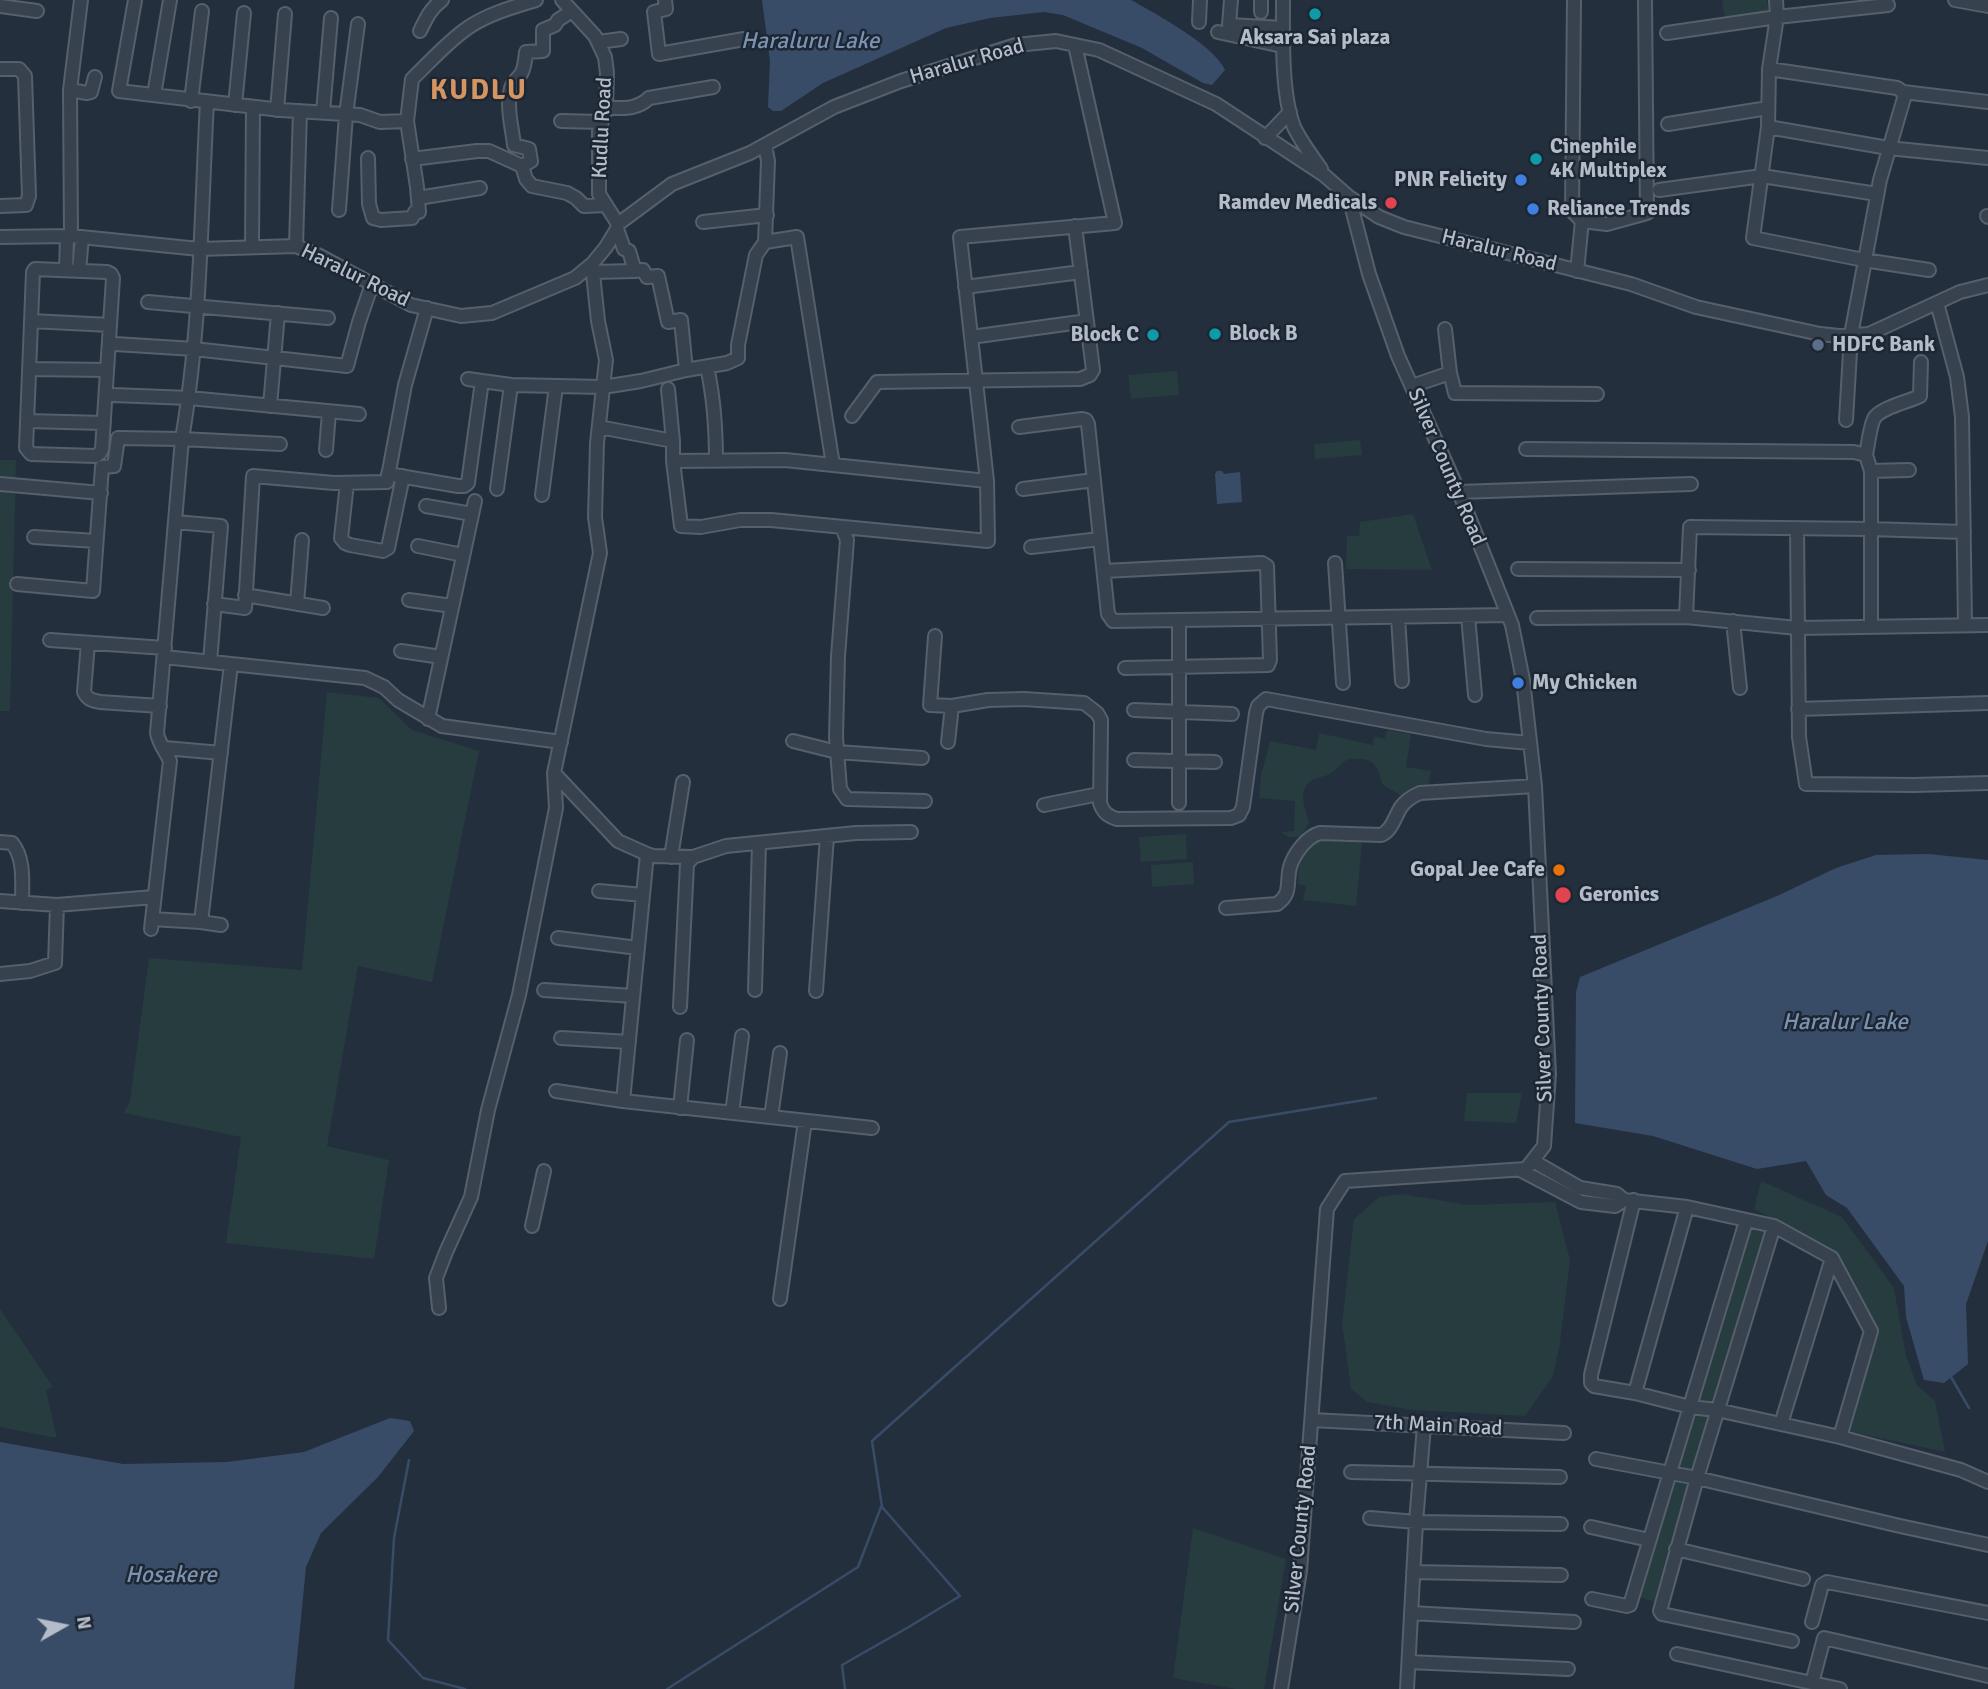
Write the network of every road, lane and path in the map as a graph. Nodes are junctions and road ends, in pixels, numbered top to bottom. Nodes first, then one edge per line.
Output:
1 (81, 0) edge
2 (135, 0) edge
3 (170, 0) edge
4 (442, 0) edge
5 (536, 0) edge
6 (562, 0) edge
7 (665, 0) edge
8 (1200, 0) edge
9 (1231, 0) edge
10 (1283, 0) edge
11 (1574, 0) edge
12 (1645, 0) edge
13 (1776, 0) edge
14 (1955, 0) edge
15 (1888, 5) dead end
16 (0, 6) edge
17 (1988, 6) edge
18 (37, 11) dead end
19 (202, 11) dead end
20 (572, 11) junction
21 (244, 13) dead end
22 (285, 14) dead end
23 (1777, 17) junction
24 (331, 18) dead end
25 (1199, 22) dead end
26 (358, 24) dead end
27 (1283, 28) junction
28 (420, 32) dead end
29 (1218, 32) dead end
30 (1667, 33) dead end
31 (621, 39) dead end
32 (744, 39) dead end
33 (598, 42) junction
34 (1075, 45) junction
35 (1283, 46) junction
36 (0, 69) edge
37 (1769, 69) junction
38 (95, 76) dead end
39 (713, 87) dead end
40 (70, 90) junction
41 (1903, 92) junction
42 (154, 96) junction
43 (191, 101) junction
44 (207, 102) junction
45 (1988, 102) edge
46 (235, 105) junction
47 (253, 107) junction
48 (606, 108) junction
49 (1768, 108) junction
50 (277, 110) junction
51 (300, 111) junction
52 (323, 112) junction
53 (1290, 112) junction
54 (346, 114) junction
55 (407, 121) junction
56 (561, 121) dead end
57 (600, 122) junction
58 (1668, 124) dead end
59 (1768, 127) junction
60 (1265, 138) junction
61 (765, 145) junction
62 (1888, 148) junction
63 (368, 158) dead end
64 (1988, 158) edge
65 (412, 159) junction
66 (522, 166) junction
67 (1324, 175) junction
68 (1762, 176) junction
69 (480, 188) dead end
70 (1659, 190) dead end
71 (1877, 194) junction
72 (1349, 197) junction
73 (418, 198) junction
74 (606, 205) junction
75 (0, 206) edge
76 (339, 210) dead end
77 (767, 215) junction
78 (1582, 220) junction
79 (704, 222) dead end
80 (1075, 226) junction
81 (617, 227) junction
82 (0, 237) edge
83 (73, 237) junction
84 (765, 242) junction
85 (296, 246) junction
86 (252, 247) junction
87 (200, 248) junction
88 (1864, 260) junction
89 (592, 268) junction
90 (72, 270) junction
91 (1929, 270) dead end
92 (635, 271) junction
93 (1577, 271) junction
94 (1081, 272) junction
95 (372, 284) junction
96 (1988, 285) edge
97 (965, 287) junction
98 (148, 302) dead end
99 (1937, 303) junction
100 (197, 306) junction
101 (427, 308) junction
102 (278, 313) junction
103 (328, 318) dead end
104 (31, 321) junction
105 (1087, 321) junction
106 (110, 325) junction
107 (1445, 329) dead end
108 (1851, 335) junction
109 (971, 337) junction
110 (116, 344) dead end
111 (194, 349) junction
112 (274, 358) junction
113 (1921, 362) dead end
114 (706, 367) junction
115 (29, 369) junction
116 (107, 370) junction
117 (686, 370) junction
118 (1450, 373) junction
119 (468, 379) dead end
120 (976, 380) junction
121 (482, 381) junction
122 (511, 385) junction
123 (556, 386) junction
124 (1412, 386) junction
125 (603, 387) junction
126 (668, 389) dead end
127 (1597, 394) dead end
128 (113, 395) dead end
129 (189, 398) junction
130 (270, 406) junction
131 (329, 412) junction
132 (359, 414) dead end
133 (852, 416) dead end
134 (1846, 420) dead end
135 (27, 421) junction
136 (104, 423) junction
137 (599, 427) junction
138 (1019, 427) dead end
139 (182, 439) junction
140 (673, 441) junction
141 (280, 444) dead end
142 (1526, 449) dead end
143 (326, 450) dead end
144 (1866, 455) junction
145 (673, 461) junction
146 (716, 461) junction
147 (833, 465) junction
148 (1909, 470) dead end
149 (1871, 471) junction
150 (388, 474) junction
151 (403, 476) junction
152 (1094, 480) junction
153 (987, 481) junction
154 (347, 483) junction
155 (0, 484) edge
156 (1691, 484) dead end
157 (497, 489) dead end
158 (1023, 489) dead end
159 (1459, 492) junction
160 (101, 493) junction
161 (542, 495) dead end
162 (426, 506) dead end
163 (175, 522) junction
164 (842, 527) junction
165 (1797, 529) junction
166 (1871, 529) junction
167 (1964, 532) junction
168 (34, 537) dead end
169 (1100, 539) junction
170 (302, 540) dead end
171 (96, 541) junction
172 (418, 547) dead end
173 (1031, 547) dead end
174 (463, 555) junction
175 (1335, 563) dead end
176 (1518, 569) dead end
177 (1689, 570) junction
178 (1104, 571) junction
179 (17, 584) dead end
180 (245, 595) junction
181 (409, 600) dead end
182 (214, 604) junction
183 (297, 604) junction
184 (452, 606) junction
185 (323, 608) dead end
186 (1508, 615) junction
187 (1468, 616) junction
188 (1398, 617) junction
189 (1686, 617) junction
190 (1339, 618) junction
191 (1537, 618) dead end
192 (1270, 619) junction
193 (1179, 621) junction
194 (1732, 621) junction
195 (1965, 625) junction
196 (1988, 625) edge
197 (1871, 627) junction
198 (1797, 628) junction
199 (935, 636) dead end
200 (50, 640) dead end
201 (88, 643) junction
202 (401, 651) dead end
203 (164, 653) junction
204 (441, 657) junction
205 (209, 662) junction
206 (231, 664) junction
207 (1125, 667) dead end
208 (1178, 667) junction
209 (1402, 681) dead end
210 (1343, 683) dead end
211 (1740, 688) dead end
212 (1475, 695) dead end
213 (1988, 704) edge
214 (160, 706) junction
215 (952, 706) junction
216 (1798, 709) junction
217 (1135, 710) dead end
218 (1178, 712) junction
219 (1232, 714) dead end
220 (428, 719) junction
221 (793, 741) dead end
222 (561, 742) junction
223 (948, 742) dead end
224 (1530, 743) junction
225 (165, 748) junction
226 (837, 752) junction
227 (221, 754) junction
228 (922, 758) dead end
229 (1134, 760) dead end
230 (1179, 761) junction
231 (1215, 762) dead end
232 (554, 773) junction
233 (683, 782) dead end
234 (1988, 783) edge
235 (1535, 786) junction
236 (1100, 794) junction
237 (926, 801) dead end
238 (1178, 803) dead end
239 (1044, 805) dead end
240 (911, 832) dead end
241 (827, 836) junction
242 (0, 842) edge
243 (759, 843) junction
244 (647, 854) junction
245 (671, 857) junction
246 (693, 857) junction
247 (599, 891) dead end
248 (643, 895) junction
249 (154, 897) junction
250 (0, 901) edge
251 (22, 903) junction
252 (57, 905) junction
253 (1226, 908) dead end
254 (201, 922) junction
255 (221, 925) dead end
256 (558, 938) dead end
257 (638, 948) junction
258 (0, 974) edge
259 (544, 990) dead end
260 (755, 990) dead end
261 (816, 991) dead end
262 (633, 996) junction
263 (680, 1007) dead end
264 (742, 1035) dead end
265 (561, 1038) dead end
266 (687, 1040) dead end
267 (629, 1042) junction
268 (780, 1053) dead end
269 (556, 1091) dead end
270 (623, 1101) junction
271 (680, 1108) junction
272 (732, 1113) junction
273 (771, 1117) junction
274 (804, 1121) junction
275 (872, 1128) dead end
276 (1533, 1161) junction
277 (1520, 1170) junction
278 (544, 1171) dead end
279 (1629, 1200) junction
280 (1687, 1207) junction
281 (1746, 1221) junction
282 (532, 1226) dead end
283 (1774, 1226) junction
284 (1832, 1258) junction
285 (780, 1299) dead end
286 (439, 1308) dead end
287 (1635, 1393) junction
288 (1690, 1406) junction
289 (1717, 1410) junction
290 (1312, 1420) junction
291 (1781, 1424) junction
292 (1424, 1426) junction
293 (1564, 1433) dead end
294 (1840, 1437) junction
295 (1596, 1459) dead end
296 (1351, 1472) dead end
297 (1669, 1474) junction
298 (1420, 1475) junction
299 (1560, 1477) dead end
300 (1697, 1478) junction
301 (1988, 1482) edge
302 (1370, 1518) dead end
303 (1416, 1522) junction
304 (1561, 1524) dead end
305 (1591, 1527) dead end
306 (1649, 1540) junction
307 (1988, 1545) edge
308 (1676, 1549) junction
309 (1413, 1572) junction
310 (1561, 1575) dead end
311 (1803, 1579) dead end
312 (1592, 1599) dead end
313 (1411, 1613) junction
314 (1988, 1613) edge
315 (1574, 1622) dead end
316 (1812, 1622) dead end
317 (1792, 1641) dead end
318 (1677, 1654) dead end
319 (1409, 1662) junction
320 (1568, 1669) dead end
321 (1988, 1676) edge
322 (1812, 1683) junction
323 (1281, 1689) edge
324 (1407, 1689) edge
325 (1840, 1689) edge

1 - 40 street
2 - 42 street
3 - 42 street
4 - 28 street
5 - 55 street
6 - 20 street, Kudlu Road
7 - 32 street
8 - 25 street
9 - 27 street
10 - 27 street
11 - 78 street
12 - 78 street
13 - 23 street
14 - 17 street
15 - 23 street
16 - 18 street
19 - 43 street
20 - 33 street, Kudlu Road
20 - 66 street
21 - 46 street
22 - 50 street
23 - 30 street
23 - 37 street
24 - 52 street
26 - 54 street
27 - 35 street
29 - 35 street
31 - 33 street
33 - 48 street, Kudlu Road
34 - 60 street, Haralur Road
34 - 61 street, Haralur Road
34 - 80 street
35 - 53 street
36 - 75 street
37 - 41 street
37 - 49 street
38 - 40 street
39 - 48 street
40 - 83 street
41 - 45 street
41 - 62 street
42 - 43 street
43 - 44 street
44 - 46 street
44 - 87 street
46 - 47 street
47 - 50 street
47 - 86 street
48 - 57 street, Kudlu Road
49 - 58 street
49 - 59 street
50 - 51 street
51 - 52 street
51 - 85 street
52 - 54 street
53 - 60 street
53 - 67 street
54 - 55 street
54 - 76 street
55 - 65 street
56 - 57 street
57 - 74 street, Kudlu Road
59 - 62 street
59 - 68 street
60 - 67 street, Haralur Road
61 - 77 street
61 - 81 street, Haralur Road
62 - 64 street
62 - 71 street
63 - 73 street
65 - 66 street
65 - 73 street
66 - 74 street
67 - 72 street, Haralur Road
68 - 70 street
68 - 71 street
68 - 88 street
69 - 73 street
71 - 88 street
72 - 93 street, Haralur Road
72 - 124 street, Silver County Road
74 - 81 street, Kudlu Road
77 - 79 street
77 - 84 street
78 - 93 street
80 - 94 street
80 - 97 street
81 - 89 street, Haralur Road
81 - 92 street, Kudlu Road
82 - 83 street, Haralur Road
83 - 87 street, Haralur Road
83 - 90 street
84 - 114 street
84 - 147 street
85 - 86 street, Haralur Road
85 - 95 street, Haralur Road
86 - 87 street, Haralur Road
87 - 100 street
88 - 91 street
88 - 108 street
89 - 92 street
89 - 101 street, Haralur Road
89 - 125 street
90 - 104 street
90 - 106 street
92 - 117 street
93 - 108 street, Haralur Road
94 - 97 street
94 - 105 street
95 - 101 street, Haralur Road
95 - 112 street
96 - 99 street, Haralur Road
97 - 109 street
98 - 100 street
99 - 108 street, Haralur Road
99 - 167 street
100 - 102 street
100 - 111 street
101 - 150 street
102 - 103 street
102 - 112 street
104 - 106 street
104 - 115 street
105 - 109 street
105 - 120 street
106 - 116 street
107 - 118 street
108 - 134 street
109 - 120 street
110 - 111 street
111 - 112 street
111 - 129 street
112 - 130 street
113 - 144 street
114 - 117 street
114 - 146 street
115 - 116 street
115 - 135 street
116 - 136 street
117 - 125 street
118 - 124 street
118 - 127 street
119 - 121 street
120 - 133 street
120 - 153 street
121 - 122 street
121 - 151 street
122 - 123 street
122 - 157 street
123 - 125 street
123 - 161 street
124 - 159 street, Silver County Road
125 - 137 street
126 - 140 street
128 - 129 street
129 - 130 street
129 - 139 street
130 - 131 street
131 - 132 street
131 - 143 street
135 - 136 street
135 - 136 street
137 - 140 street
137 - 222 street
138 - 152 street
139 - 141 street
139 - 160 street
139 - 163 street
140 - 145 street
142 - 144 street
144 - 149 street
145 - 146 street
145 - 164 street
146 - 147 street
147 - 153 street
148 - 149 street
149 - 166 street
150 - 151 street
150 - 154 street
151 - 154 street
152 - 158 street
152 - 169 street
153 - 164 street
154 - 180 street
155 - 160 street
156 - 159 street
159 - 186 street, Silver County Road
160 - 171 street
162 - 174 street
163 - 182 street
163 - 203 street
164 - 226 street
165 - 166 street
165 - 177 street
165 - 198 street
166 - 167 street
166 - 197 street
167 - 195 street
168 - 171 street
169 - 173 street
169 - 178 street
170 - 183 street
171 - 179 street
172 - 174 street
174 - 184 street
175 - 190 street
176 - 177 street
177 - 189 street
178 - 192 street
178 - 193 street
180 - 182 street
180 - 183 street
181 - 184 street
182 - 205 street
183 - 185 street
184 - 204 street
186 - 187 street
186 - 224 street, Silver County Road
187 - 188 street
187 - 212 street
188 - 190 street
188 - 209 street
189 - 191 street
189 - 194 street
190 - 192 street
190 - 210 street
192 - 193 street
192 - 208 street
193 - 208 street
194 - 198 street
194 - 211 street
195 - 196 street
195 - 197 street
197 - 198 street
198 - 216 street
199 - 215 street
200 - 201 street
201 - 203 street
201 - 214 street
202 - 204 street
203 - 205 street
203 - 214 street
204 - 220 street
205 - 206 street
206 - 220 street
206 - 227 street
207 - 208 street
208 - 218 street
213 - 216 street
214 - 225 street
215 - 223 street
215 - 236 street
216 - 234 street
217 - 218 street
218 - 219 street
218 - 230 street
220 - 222 street
221 - 226 street
222 - 232 street
224 - 235 street, Silver County Road
224 - 236 street
225 - 227 street
225 - 249 street
226 - 228 street
226 - 237 street
227 - 254 street
229 - 230 street
230 - 231 street
230 - 238 street
232 - 244 street
232 - 286 street
233 - 245 street
235 - 253 street
235 - 276 street, Silver County Road
236 - 239 street
240 - 241 street
241 - 243 street
241 - 261 street
242 - 251 street
243 - 246 street
243 - 260 street
244 - 245 street
244 - 248 street
245 - 246 street
246 - 263 street
247 - 248 street
248 - 257 street
249 - 252 street
249 - 254 street
250 - 251 street
251 - 252 street
252 - 258 street
254 - 255 street
256 - 257 street
257 - 262 street
259 - 262 street
262 - 267 street
264 - 272 street
265 - 267 street
266 - 271 street
267 - 270 street
268 - 273 street
269 - 270 street
270 - 271 street
271 - 272 street
272 - 273 street
273 - 274 street
274 - 275 street
274 - 285 street
276 - 277 street
276 - 279 street
277 - 279 street
277 - 290 street, Silver County Road
278 - 282 street
279 - 280 street
279 - 287 street
280 - 281 street
280 - 287 street
281 - 283 street
281 - 288 street
283 - 284 street
283 - 289 street
284 - 291 street
284 - 294 street
287 - 288 street
288 - 289 street
288 - 297 street
289 - 291 street
289 - 300 street
290 - 292 street, 7th Main Road
290 - 323 street, Silver County Road
291 - 294 street
292 - 293 street, 7th Main Road
292 - 298 street
294 - 301 street
295 - 297 street
296 - 298 street
297 - 300 street
297 - 306 street
298 - 299 street
298 - 303 street
300 - 307 street
300 - 308 street
302 - 303 street
303 - 304 street
303 - 309 street
305 - 306 street
306 - 312 street
308 - 311 street
308 - 317 street
309 - 310 street
309 - 313 street
313 - 315 street
313 - 319 street
314 - 316 street
318 - 322 street
319 - 320 street
319 - 324 street
321 - 322 street
322 - 325 street

